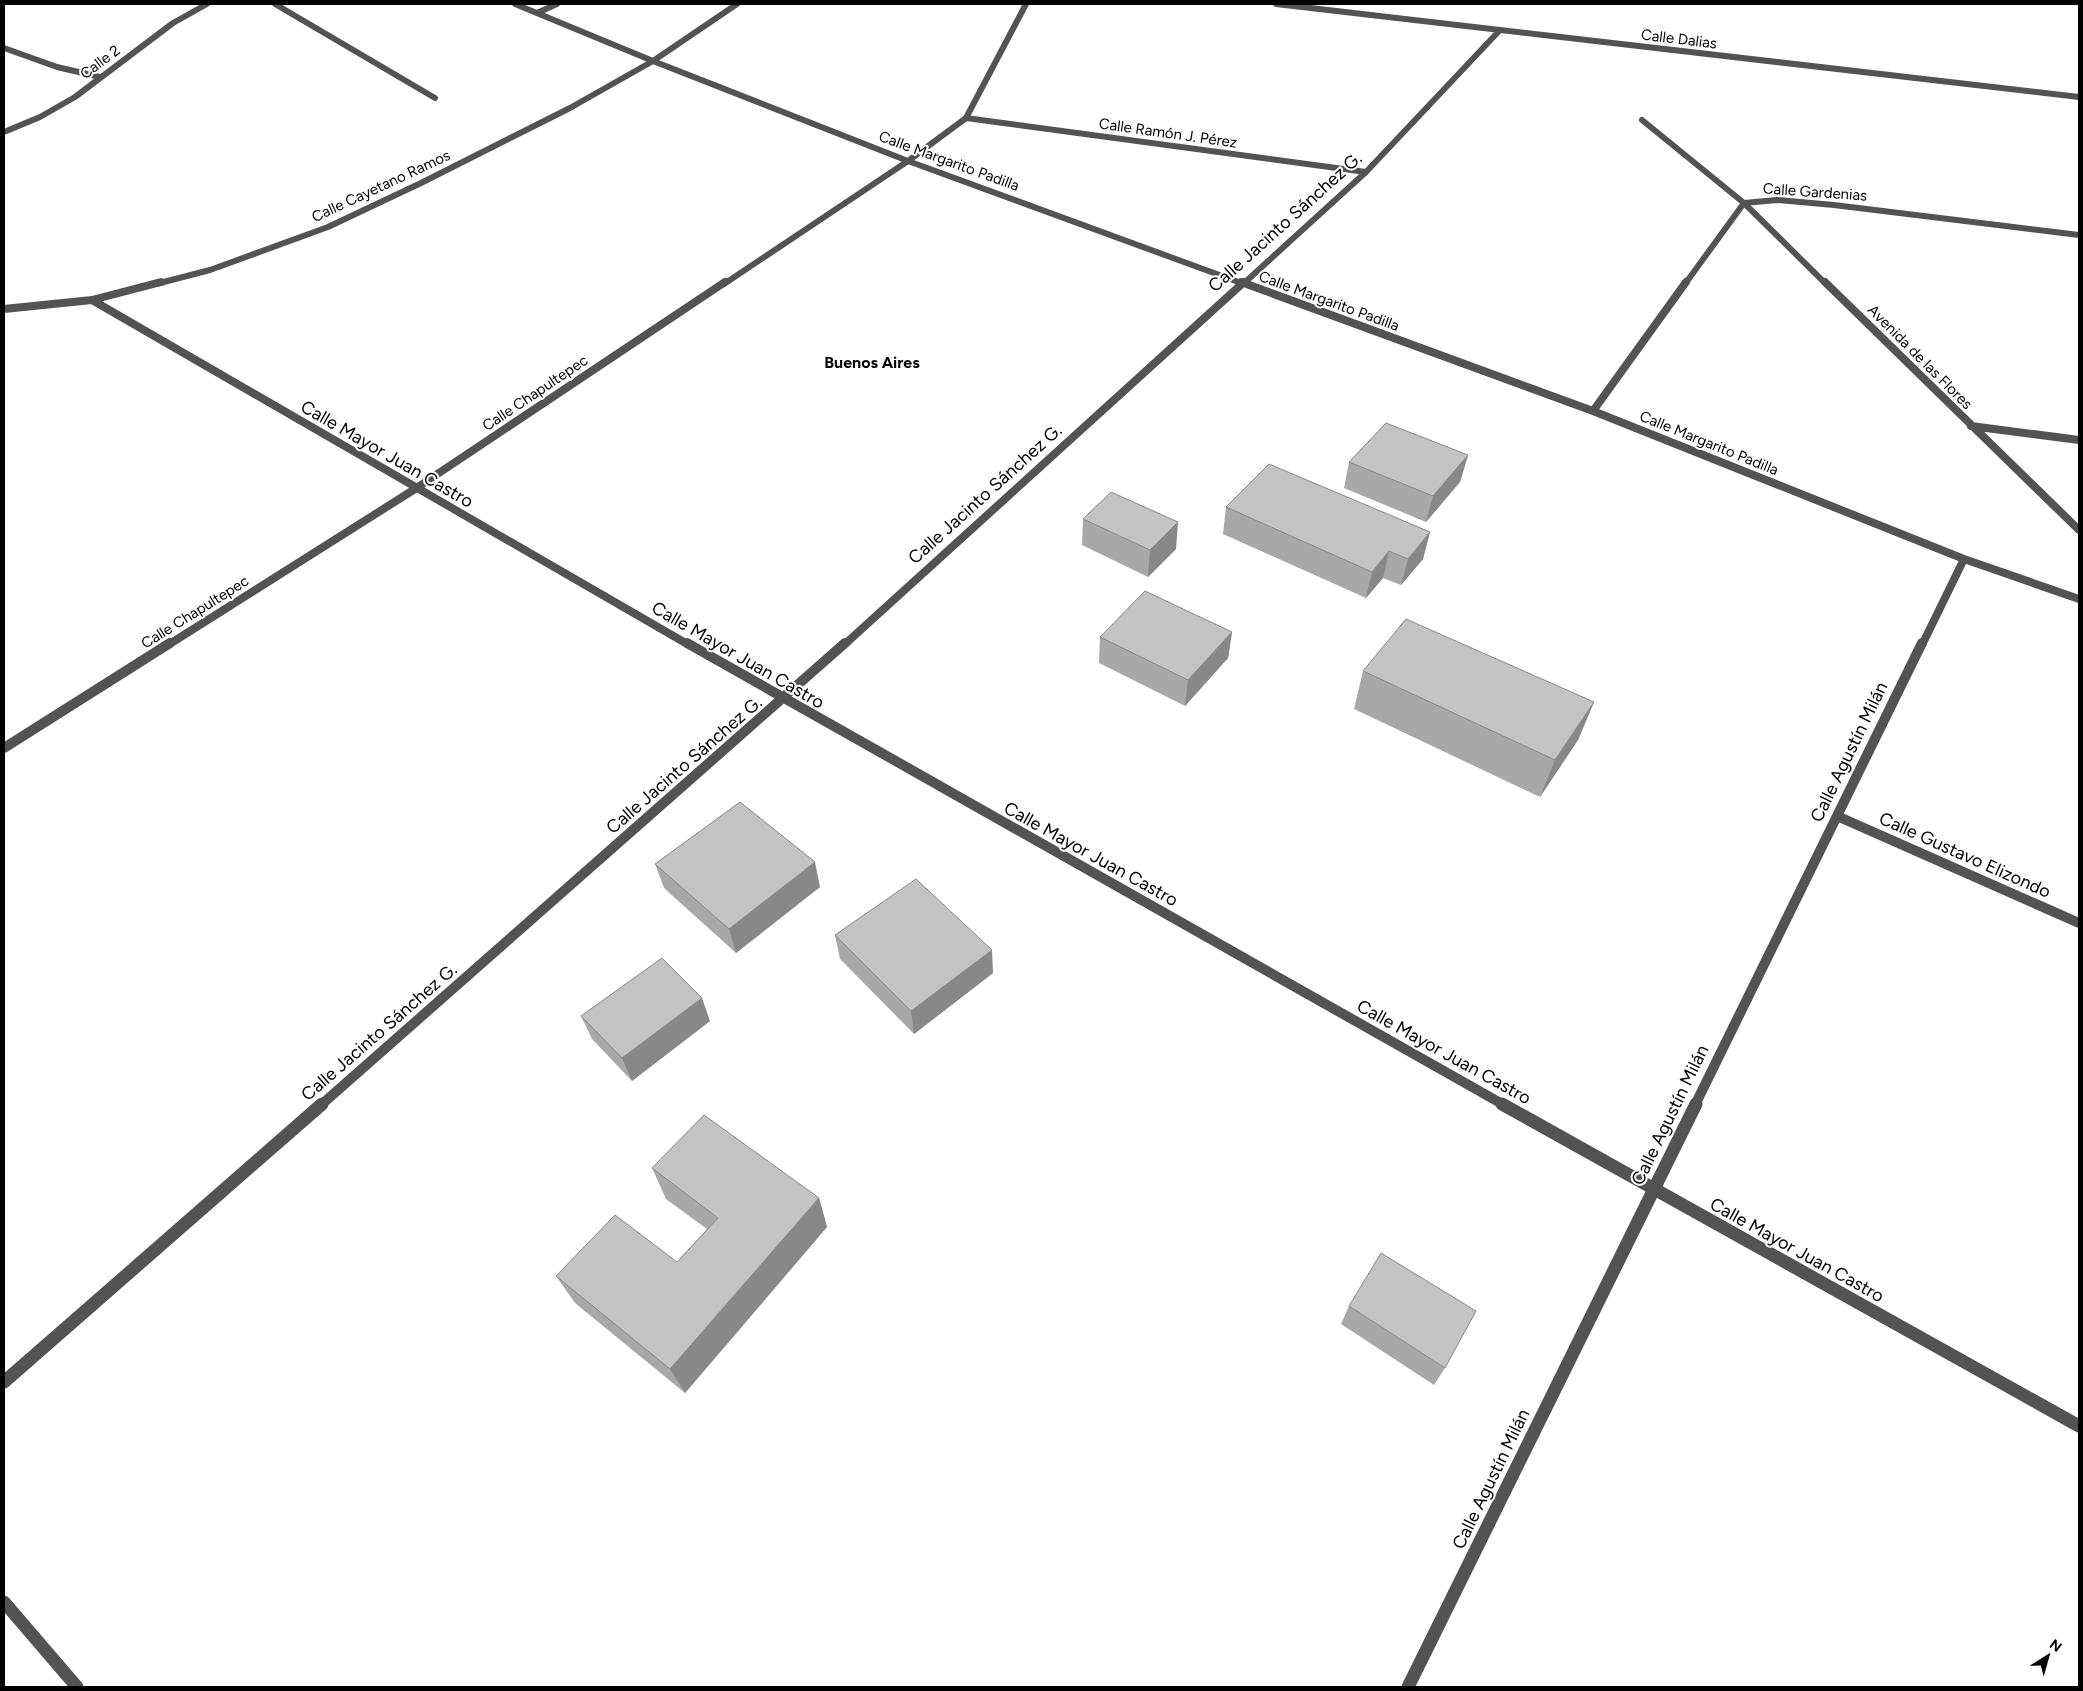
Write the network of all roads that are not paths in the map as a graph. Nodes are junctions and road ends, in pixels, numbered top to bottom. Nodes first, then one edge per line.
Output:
1 (207, 4) edge
2 (275, 4) edge
3 (515, 4) edge
4 (557, 4) edge
5 (737, 4) edge
6 (1026, 4) edge
7 (1276, 4) edge
8 (537, 13) junction
9 (1500, 30) junction
10 (4, 48) edge
11 (653, 61) junction
12 (100, 77) junction
13 (2079, 97) edge
14 (435, 98) dead end
15 (966, 118) junction
16 (1642, 120) dead end
17 (4, 132) edge
18 (908, 161) junction
19 (1366, 172) junction
20 (1744, 203) junction
21 (2079, 235) edge
22 (1242, 283) junction
23 (92, 300) junction
24 (4, 308) edge
25 (1593, 412) junction
26 (1971, 426) junction
27 (2079, 440) edge
28 (415, 490) junction
29 (2079, 530) edge
30 (1964, 559) junction
31 (2079, 599) edge
32 (783, 700) junction
33 (4, 748) edge
34 (1837, 816) junction
35 (2079, 924) edge
36 (1654, 1189) junction
37 (4, 1382) edge
38 (2079, 1426) edge
39 (4, 1602) edge
40 (77, 1687) edge
41 (1408, 1687) edge

1 - 12 street, Calle 2
2 - 14 street
3 - 8 street, Calle Margarito Padilla
4 - 8 street
5 - 11 street, Calle Cayetano Ramos
6 - 15 street, Calle Chapultepec
7 - 9 street, Calle Dalias
8 - 11 street, Calle Margarito Padilla
9 - 13 street, Calle Dalias
9 - 19 street, Calle Jacinto Sánchez G.
10 - 12 street
11 - 18 street, Calle Margarito Padilla
11 - 23 street, Calle Cayetano Ramos
12 - 17 street, Calle 2
15 - 18 street, Calle Chapultepec
15 - 19 street, Calle Ramón J. Pérez
16 - 20 street, Avenida de las Flores
18 - 22 street, Calle Margarito Padilla
18 - 28 street, Calle Chapultepec
19 - 22 street, Calle Jacinto Sánchez G.
20 - 21 street, Calle Gardenias
20 - 25 street, Calle Gardenias
20 - 26 street, Avenida de las Flores
22 - 25 street, Calle Margarito Padilla
22 - 32 street, Calle Jacinto Sánchez G.
23 - 24 street, Calle Cayetano Ramos
23 - 28 street, Calle Mayor Juan Castro
25 - 30 street, Calle Margarito Padilla
26 - 27 street
26 - 29 street, Avenida de las Flores
28 - 32 street, Calle Mayor Juan Castro
28 - 33 street, Calle Chapultepec
30 - 31 street, Calle Margarito Padilla
30 - 34 street, Calle Agustín Milán
32 - 36 street, Calle Mayor Juan Castro
32 - 37 street, Calle Jacinto Sánchez G.
34 - 35 street, Calle Gustavo Elizondo
34 - 36 street, Calle Agustín Milán
36 - 38 street, Calle Mayor Juan Castro
36 - 41 street, Calle Agustín Milán
39 - 40 street

